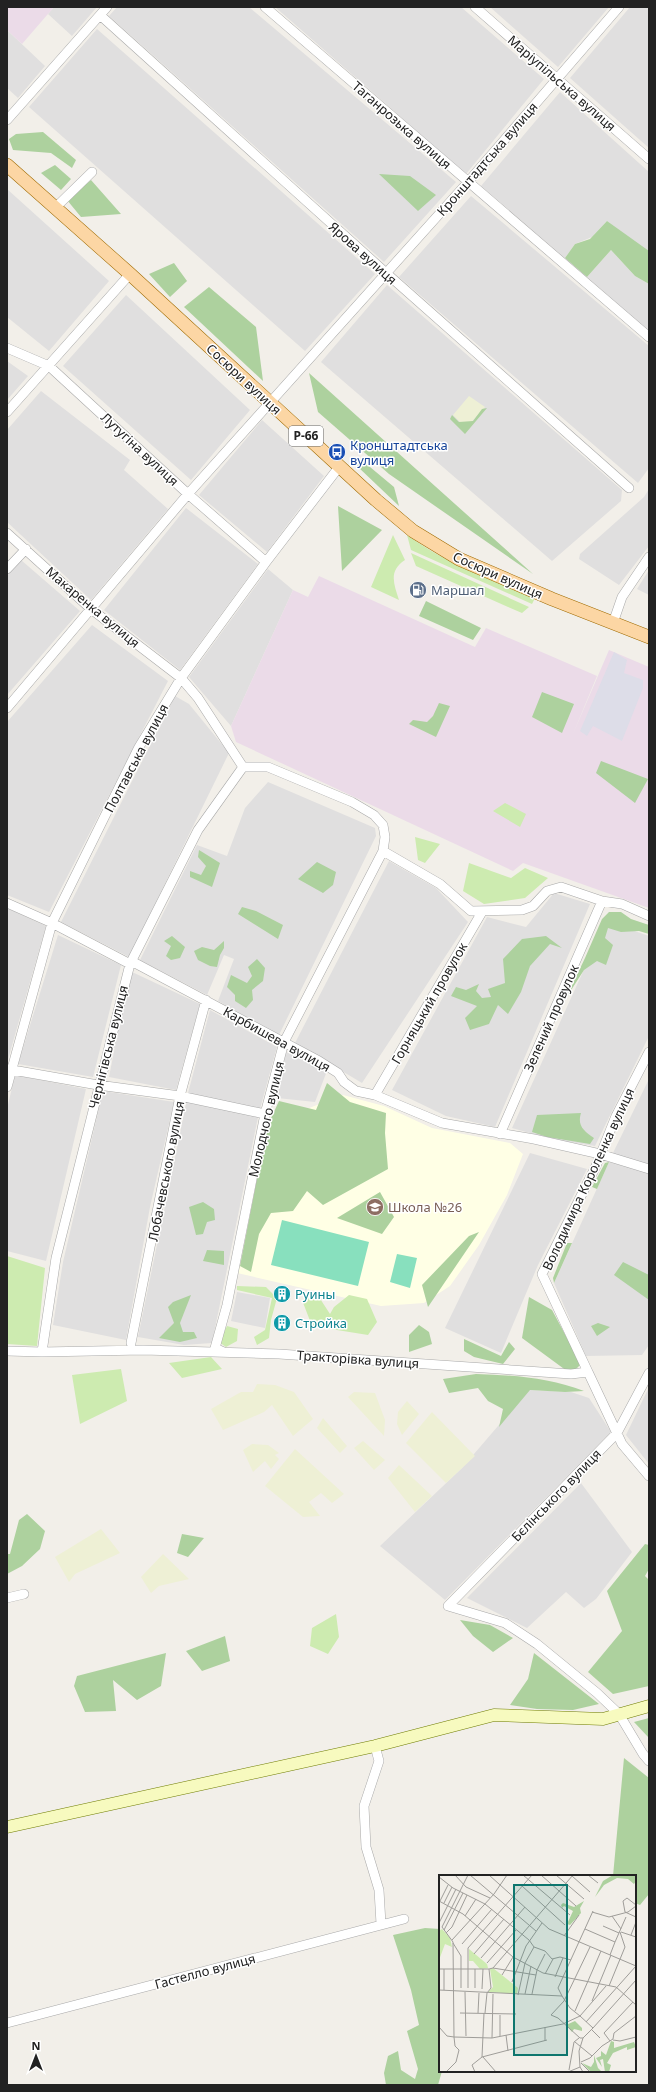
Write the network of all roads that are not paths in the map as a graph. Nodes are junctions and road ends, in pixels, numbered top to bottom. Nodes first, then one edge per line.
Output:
1 (107, 7) edge
2 (265, 7) edge
3 (476, 7) edge
4 (619, 7) edge
5 (100, 16) junction
6 (557, 79) junction
7 (7, 120) edge
8 (649, 159) edge
9 (7, 165) edge
10 (92, 172) dead end
11 (468, 182) junction
12 (55, 208) junction
13 (385, 272) junction
14 (130, 274) junction
15 (649, 337) edge
16 (7, 348) edge
17 (49, 366) junction
18 (270, 402) junction
19 (7, 412) edge
20 (339, 467) junction
21 (629, 488) dead end
22 (188, 494) junction
23 (7, 533) edge
24 (26, 548) junction
25 (649, 558) edge
26 (266, 562) junction
27 (7, 569) edge
28 (92, 609) junction
29 (613, 623) junction
30 (649, 637) edge
31 (181, 678) junction
32 (7, 708) edge
33 (243, 767) junction
34 (383, 851) junction
35 (602, 901) junction
36 (7, 903) edge
37 (482, 912) junction
38 (649, 916) edge
39 (52, 923) junction
40 (130, 964) junction
41 (206, 1000) junction
42 (284, 1042) junction
43 (649, 1052) edge
44 (10, 1069) edge
45 (98, 1085) junction
46 (7, 1087) edge
47 (375, 1094) junction
48 (180, 1096) junction
49 (265, 1114) junction
50 (500, 1134) junction
51 (600, 1154) junction
52 (649, 1169) edge
53 (131, 1343) dead end
54 (7, 1351) edge
55 (42, 1352) junction
56 (226, 1353) junction
57 (588, 1372) junction
58 (649, 1373) edge
59 (617, 1433) junction
60 (649, 1476) edge
61 (24, 1594) dead end
62 (7, 1598) edge
63 (649, 1706) edge
64 (619, 1714) junction
65 (376, 1746) junction
66 (649, 1761) edge
67 (7, 1827) edge
68 (404, 1919) dead end
69 (381, 1924) junction
70 (7, 2023) edge

1 - 5 street
2 - 11 street, Таганрозька вулиця
3 - 6 street, Маріупільська вулиця
4 - 6 street, Кронштадтська вулиця
5 - 7 street
5 - 13 street, Ярова вулиця
6 - 8 street, Маріупільська вулиця
6 - 11 street, Кронштадтська вулиця
9 - 12 main road, Сосюри вулиця / Р-66
10 - 12 street
11 - 13 street, Кронштадтська вулиця
11 - 15 street, Таганрозька вулиця
12 - 14 main road, Сосюри вулиця / Р-66
13 - 18 street, Кронштадтська вулиця
13 - 21 street, Ярова вулиця
14 - 17 street
14 - 18 main road, Сосюри вулиця / Р-66
16 - 17 street, Лутугіна вулиця
17 - 19 street
17 - 22 street, Лутугіна вулиця
18 - 20 main road, Сосюри вулиця / Р-66
18 - 22 street, Кронштадтська вулиця
20 - 26 street, Полтавська вулиця
20 - 29 main road, Сосюри вулиця / Р-66
22 - 26 street, Лутугіна вулиця
22 - 28 street, Кронштадтська вулиця
23 - 24 street, Макаренка вулиця
24 - 27 street
24 - 28 street, Макаренка вулиця
25 - 29 street
26 - 31 street, Полтавська вулиця
28 - 31 street, Макаренка вулиця
28 - 32 street, Кронштадтська вулиця
29 - 30 main road, Сосюри вулиця / Р-66
31 - 33 street, Макаренка вулиця
31 - 39 street, Полтавська вулиця
33 - 34 street
33 - 40 street, Чернігівська вулиця
34 - 37 street
34 - 42 street, Молодчого вулиця
35 - 37 street
35 - 38 street
35 - 50 street, Зелений провулок
36 - 39 street, Карбишева вулиця
37 - 47 street, Горняцький провулок
39 - 40 street, Карбишева вулиця
39 - 44 street, Полтавська вулиця
40 - 41 street, Карбишева вулиця
40 - 45 street, Чернігівська вулиця
41 - 42 street, Карбишева вулиця
41 - 48 street, Лобачевського вулиця
42 - 47 street, Карбишева вулиця
42 - 49 street, Молодчого вулиця
43 - 51 street, Володимира Короленка вулиця
44 - 45 street
44 - 46 street, Полтавська вулиця
45 - 48 street
45 - 55 street, Чернігівська вулиця
47 - 50 street, Карбишева вулиця
48 - 49 street
48 - 53 street, Лобачевського вулиця
49 - 56 street, Молодчого вулиця
50 - 51 street, Карбишева вулиця
51 - 52 street, Карбишева вулиця
51 - 57 street, Володимира Короленка вулиця
54 - 55 street, Тракторівка вулиця
55 - 56 street, Тракторівка вулиця
56 - 57 street, Тракторівка вулиця
57 - 59 street
58 - 59 street, Бєлінського вулиця
59 - 60 street
59 - 64 street, Бєлінського вулиця
61 - 62 street
63 - 64 main road
64 - 65 main road
64 - 66 street
65 - 67 main road
65 - 69 street
68 - 69 street, Гастелло вулиця
69 - 70 street, Гастелло вулиця

